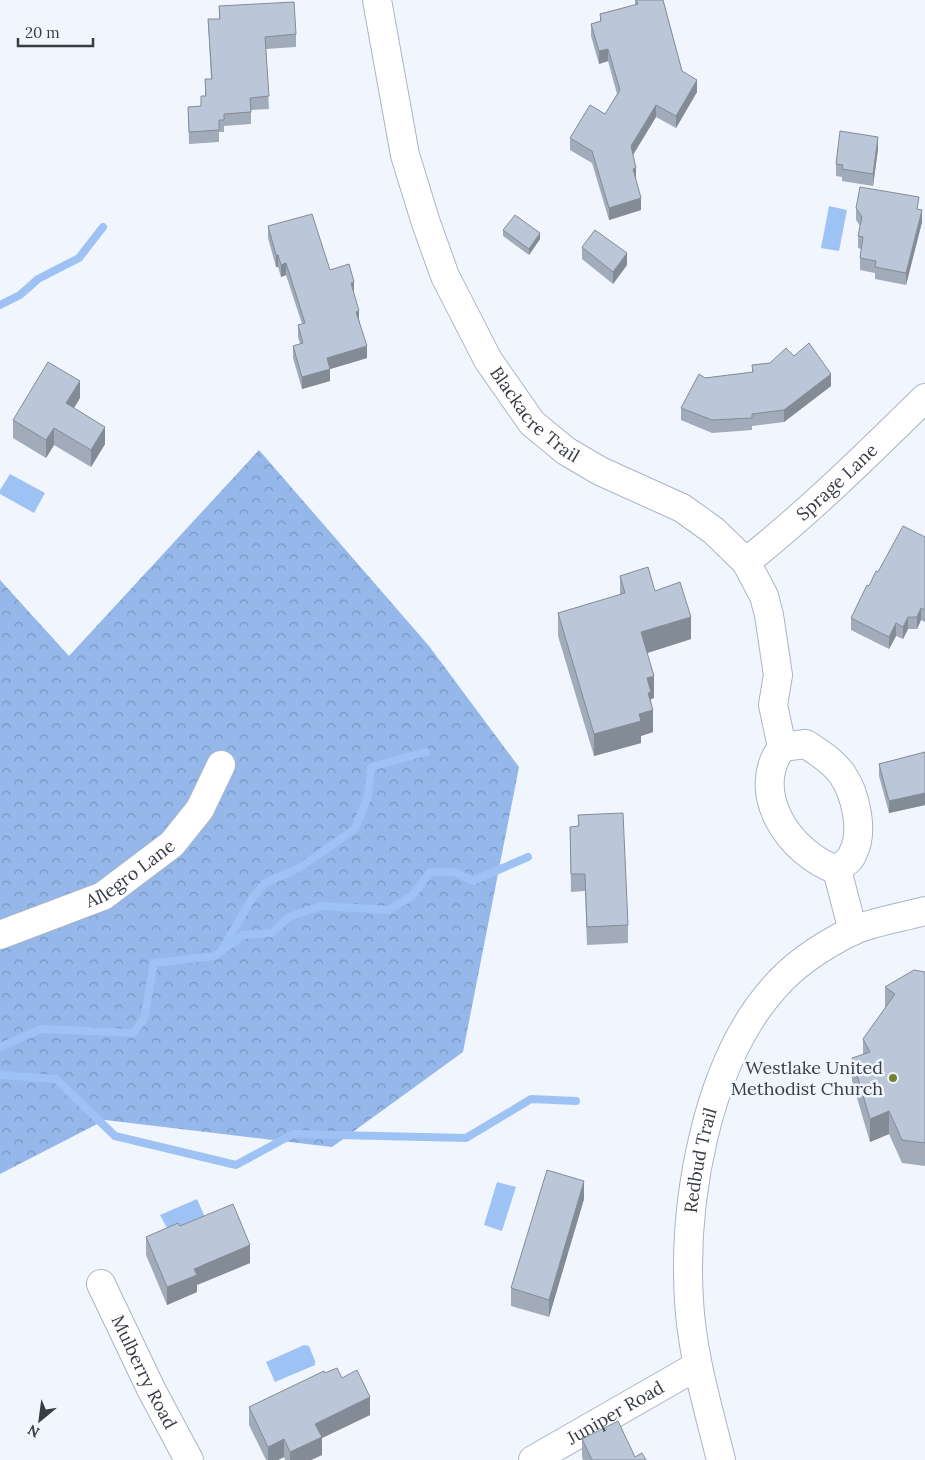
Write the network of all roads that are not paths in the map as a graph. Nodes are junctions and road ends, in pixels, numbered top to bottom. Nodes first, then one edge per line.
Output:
1 (377, 0) edge
2 (925, 398) edge
3 (746, 562) junction
4 (782, 747) junction
5 (221, 765) dead end
6 (837, 870) junction
7 (925, 911) edge
8 (854, 931) junction
9 (0, 935) edge
10 (101, 1284) dead end
11 (698, 1366) junction
12 (189, 1460) edge
13 (532, 1460) edge
14 (721, 1460) edge

1 - 3 street, Blackacre Trail
2 - 3 street, Sprage Lane
3 - 4 street, Blackacre Trail
4 - 6 street
4 - 6 street
5 - 9 street, Allegro Lane
6 - 8 street
7 - 8 street, Redbud Trail
8 - 11 street, Redbud Trail
10 - 12 street, Mulberry Road
11 - 13 street, Juniper Road
11 - 14 street, Redbud Trail

